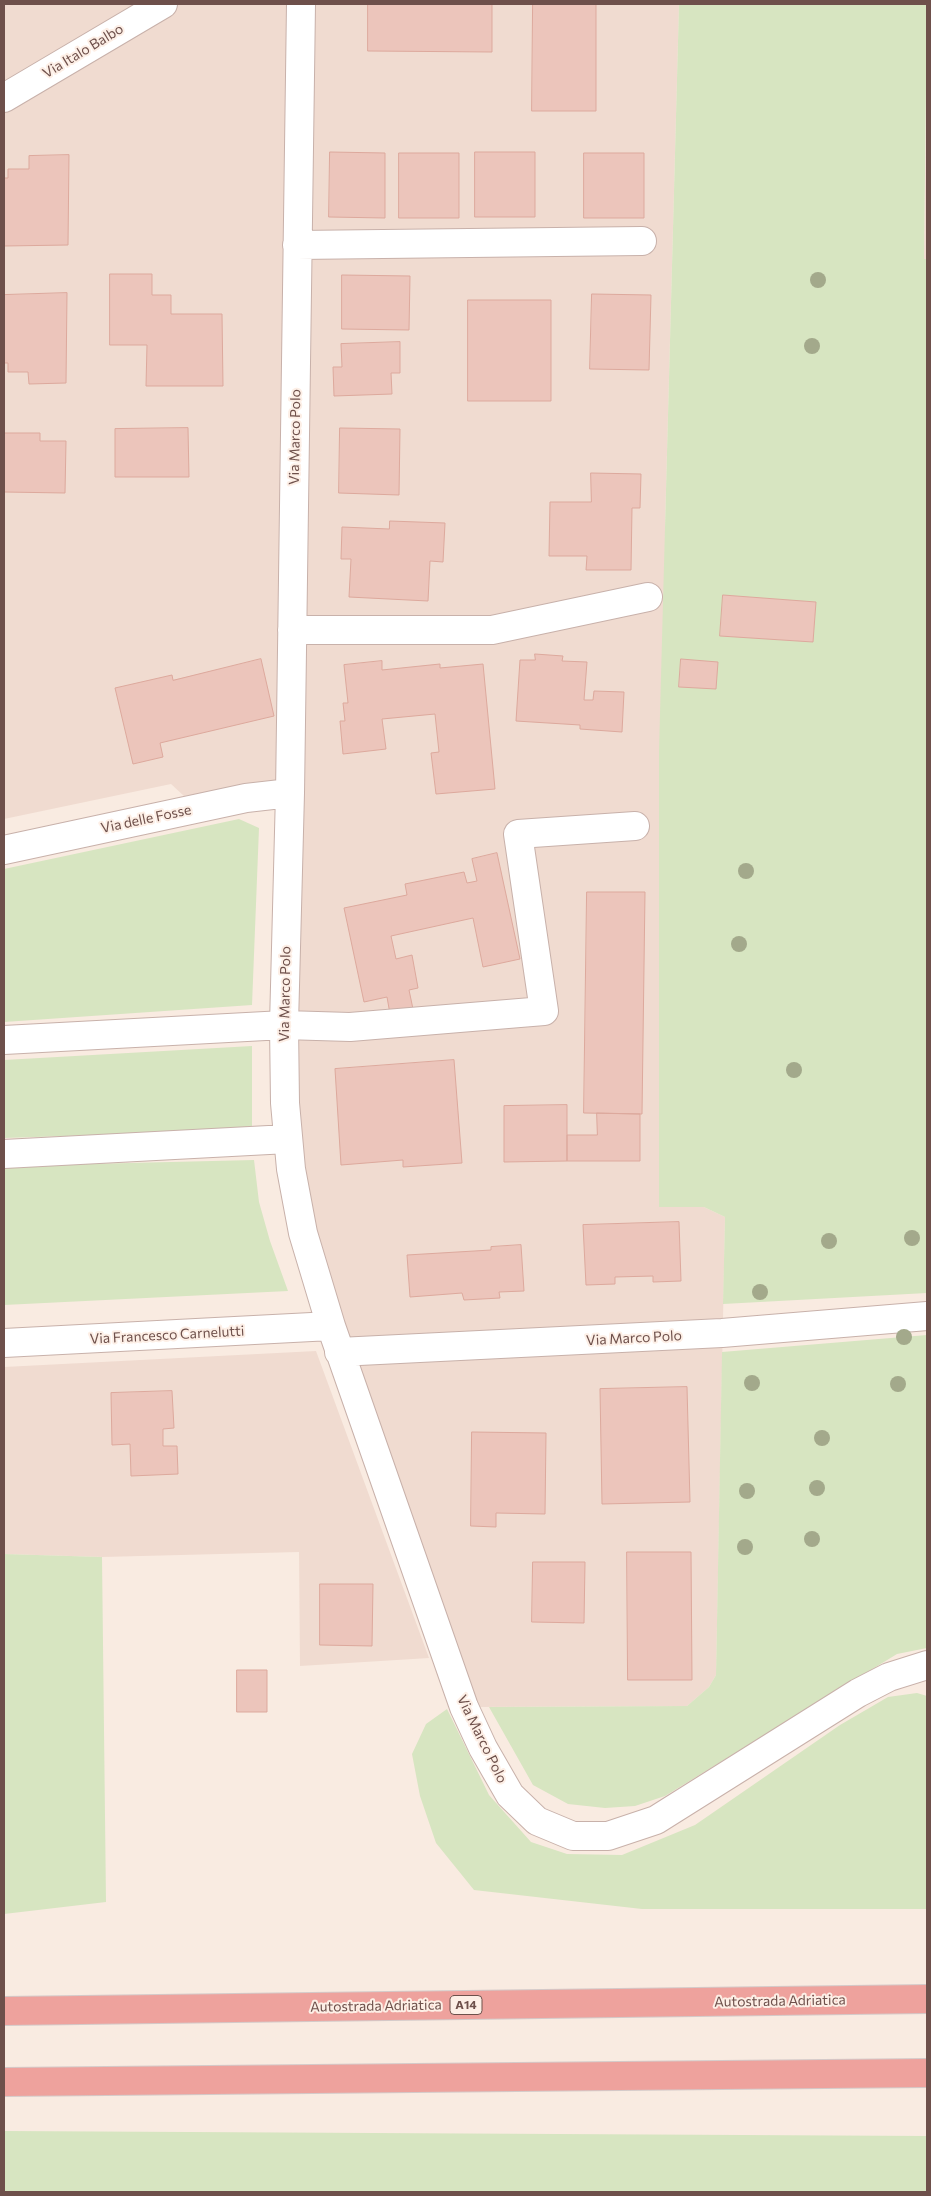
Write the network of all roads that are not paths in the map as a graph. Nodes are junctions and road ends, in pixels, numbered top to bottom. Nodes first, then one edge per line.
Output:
1 (163, 4) edge
2 (300, 4) edge
3 (4, 98) edge
4 (642, 242) dead end
5 (297, 245) junction
6 (648, 597) dead end
7 (292, 630) junction
8 (290, 793) junction
9 (635, 826) dead end
10 (4, 850) edge
11 (284, 1025) junction
12 (4, 1040) edge
13 (288, 1139) junction
14 (4, 1154) edge
15 (927, 1316) edge
16 (331, 1326) junction
17 (4, 1344) edge
18 (340, 1352) junction
19 (925, 1666) edge
20 (927, 1999) edge
21 (4, 2010) edge
22 (927, 2073) edge
23 (4, 2082) edge

1 - 3 street, Via Italo Balbo
2 - 5 street, Via Marco Polo
4 - 5 street
5 - 7 street, Via Marco Polo
6 - 7 street
7 - 8 street, Via Marco Polo
8 - 10 street, Via delle Fosse
8 - 11 street, Via Marco Polo
9 - 11 street
11 - 12 street
11 - 13 street, Via Marco Polo
13 - 14 street
13 - 16 street, Via Marco Polo
15 - 18 street, Via Marco Polo
16 - 17 street, Via Francesco Carnelutti
16 - 18 street, Via Marco Polo
18 - 19 street, Via Marco Polo
20 - 21 highway, Autostrada Adriatica / A14
22 - 23 highway

